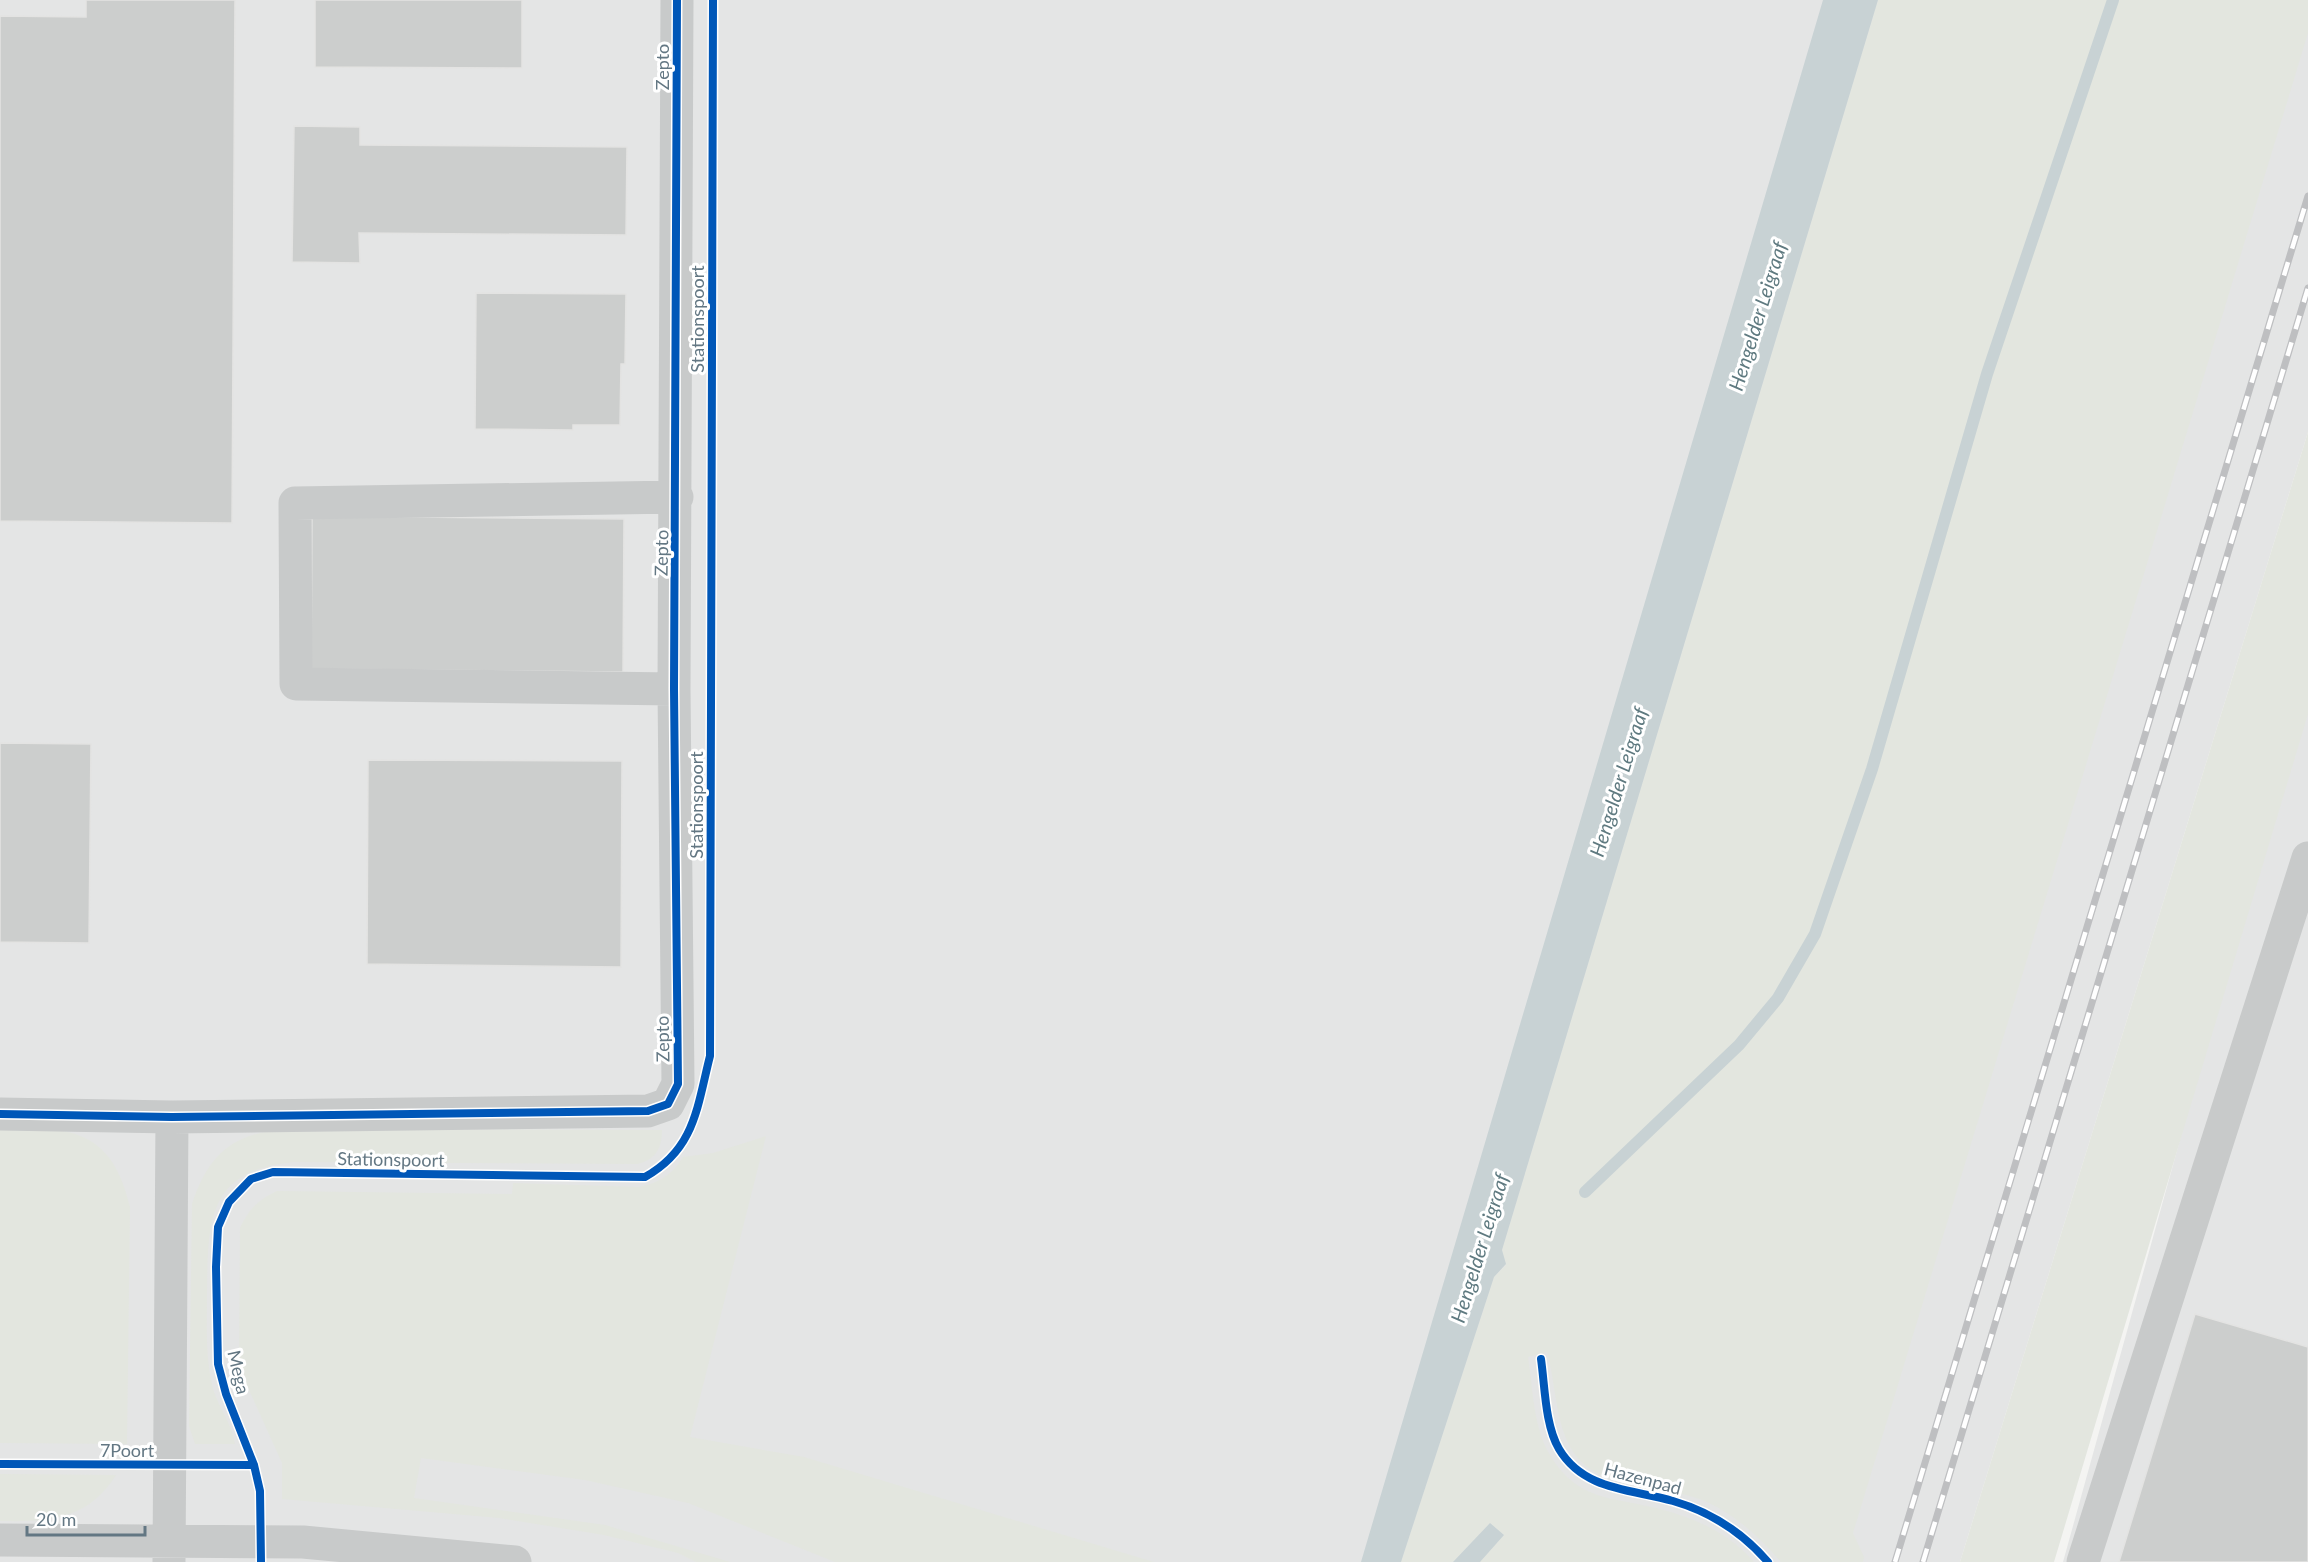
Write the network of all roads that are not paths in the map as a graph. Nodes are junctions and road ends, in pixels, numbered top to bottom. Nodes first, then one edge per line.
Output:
1 (677, 0) edge
2 (677, 498) junction
3 (674, 689) junction
4 (2308, 858) edge
5 (0, 1114) edge
6 (172, 1117) junction
7 (0, 1540) edge
8 (169, 1552) edge
9 (515, 1562) edge
10 (2083, 1562) edge

1 - 2 street, Zepto
2 - 3 street, Zepto
2 - 3 street
3 - 6 street, Zepto
4 - 10 street
5 - 6 street
6 - 8 street
7 - 8 street
8 - 9 street

